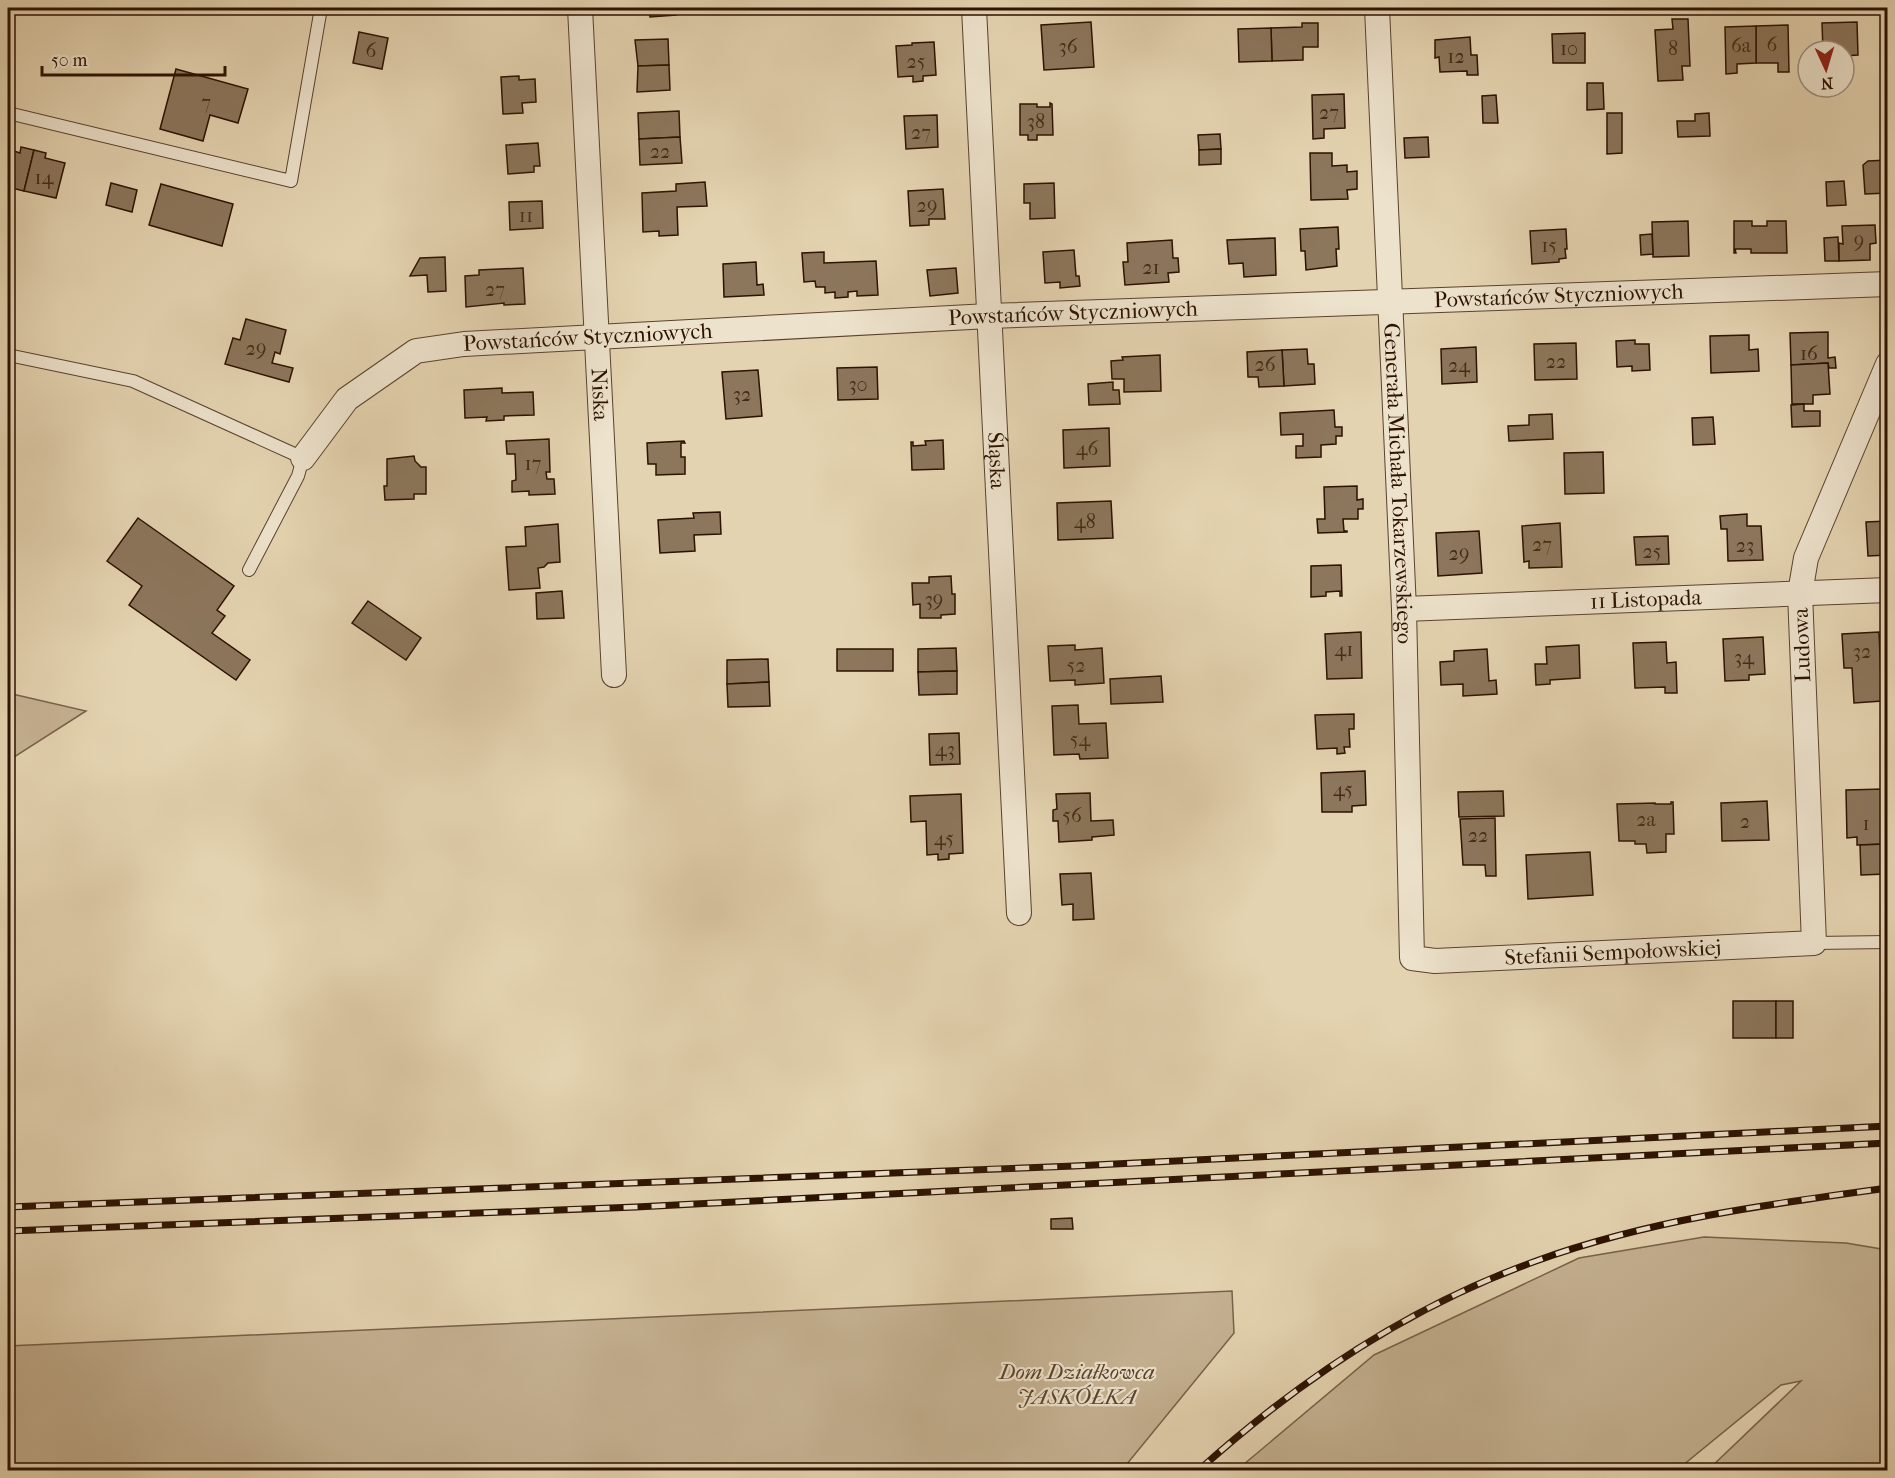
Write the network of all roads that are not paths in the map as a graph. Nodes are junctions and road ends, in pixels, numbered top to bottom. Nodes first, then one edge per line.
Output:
1 (321, 8) edge
2 (580, 8) edge
3 (974, 8) edge
4 (1377, 8) edge
5 (8, 113) edge
6 (1887, 284) edge
7 (1390, 302) junction
8 (989, 316) junction
9 (597, 336) junction
10 (8, 355) edge
11 (1887, 364) edge
12 (303, 458) junction
13 (249, 570) dead end
14 (1887, 590) edge
15 (1800, 593) junction
16 (1404, 609) junction
17 (614, 675) dead end
18 (1019, 913) dead end
19 (1887, 942) edge
20 (1814, 943) junction
21 (1412, 958) joint

1 - 5 lane
2 - 9 street, Niska
3 - 8 street, Śląska
4 - 7 street, Generała Michała Tokarzewskiego
6 - 7 street, Powstańców Styczniowych
7 - 8 street, Powstańców Styczniowych
7 - 16 street, Generała Michała Tokarzewskiego
8 - 9 street, Powstańców Styczniowych
8 - 18 street, Śląska
9 - 12 street, Powstańców Styczniowych
9 - 17 street, Niska
10 - 12 lane
11 - 15 street, Ludowa
12 - 13 lane
14 - 15 street, 11 Listopada
15 - 16 street, 11 Listopada
15 - 20 street, Ludowa
16 - 21 street, Generała Michała Tokarzewskiego
19 - 20 lane
20 - 21 street, Stefanii Sempołowskiej

